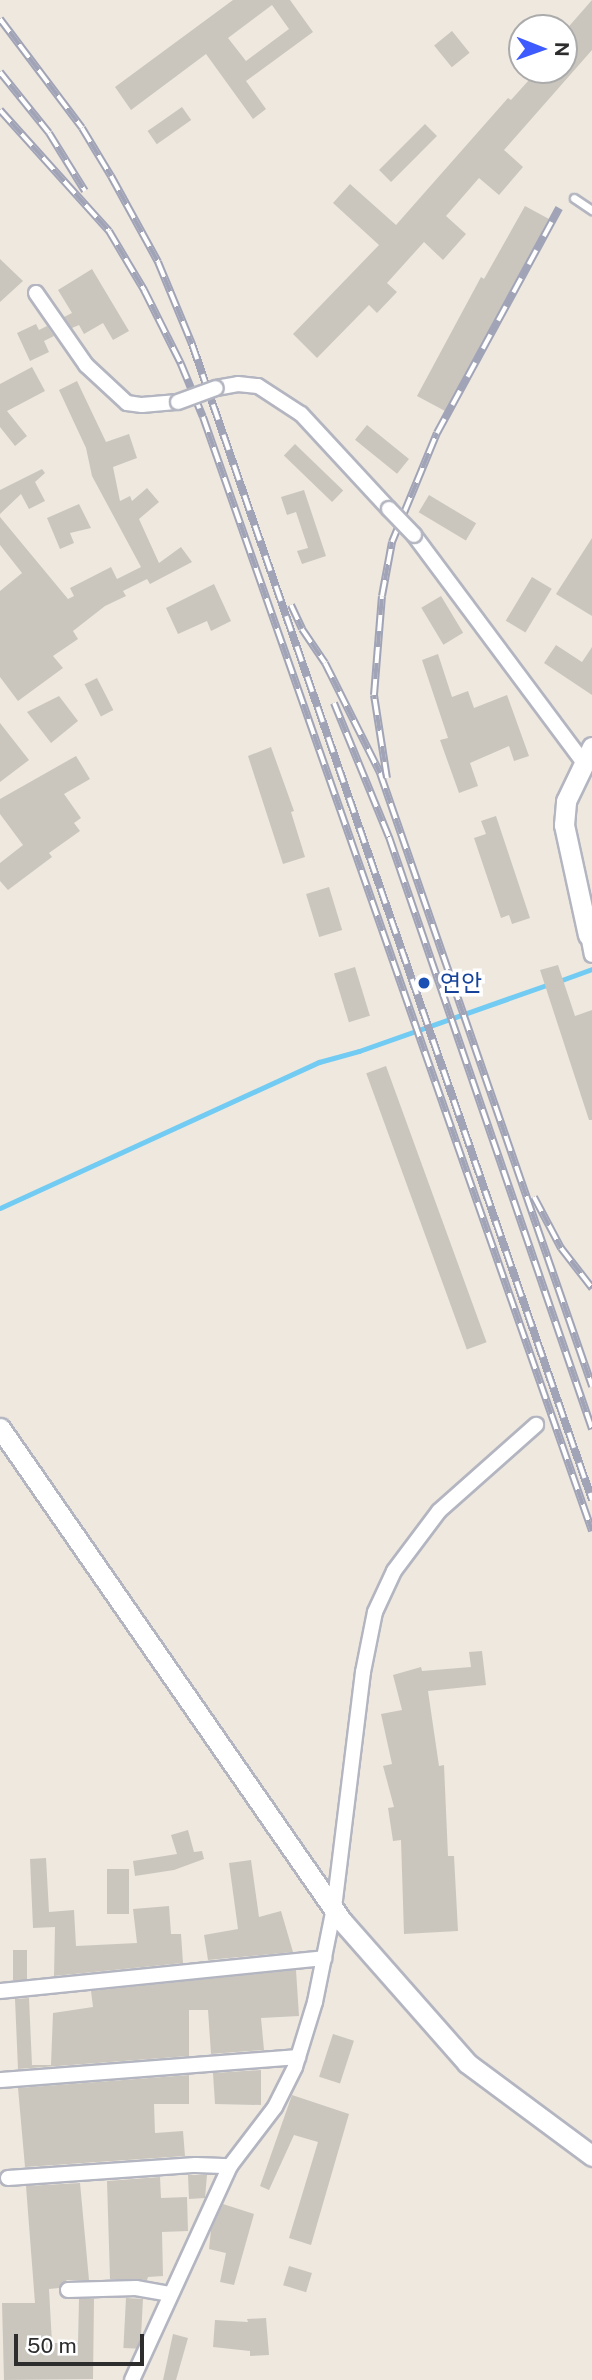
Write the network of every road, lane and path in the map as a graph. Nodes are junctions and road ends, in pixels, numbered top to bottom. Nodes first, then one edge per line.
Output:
1 (574, 198) dead end
2 (592, 210) edge
3 (36, 293) dead end
4 (587, 755) edge
5 (590, 934) edge
6 (592, 955) edge
7 (536, 1425) dead end
8 (0, 1428) edge
9 (334, 1908) junction
10 (324, 1958) junction
11 (0, 1991) edge
12 (298, 2057) junction
13 (0, 2080) edge
14 (592, 2156) edge
15 (230, 2166) junction
16 (8, 2178) dead end
17 (68, 2290) dead end
18 (170, 2294) junction
19 (132, 2380) edge

1 - 2 lane
3 - 4 street, bridge
4 - 5 street
5 - 6 street
7 - 9 street
8 - 9 street
9 - 10 street
9 - 14 street
10 - 11 street
10 - 12 street
12 - 13 street
12 - 15 street
15 - 16 street
15 - 18 street
17 - 18 street
18 - 19 street

